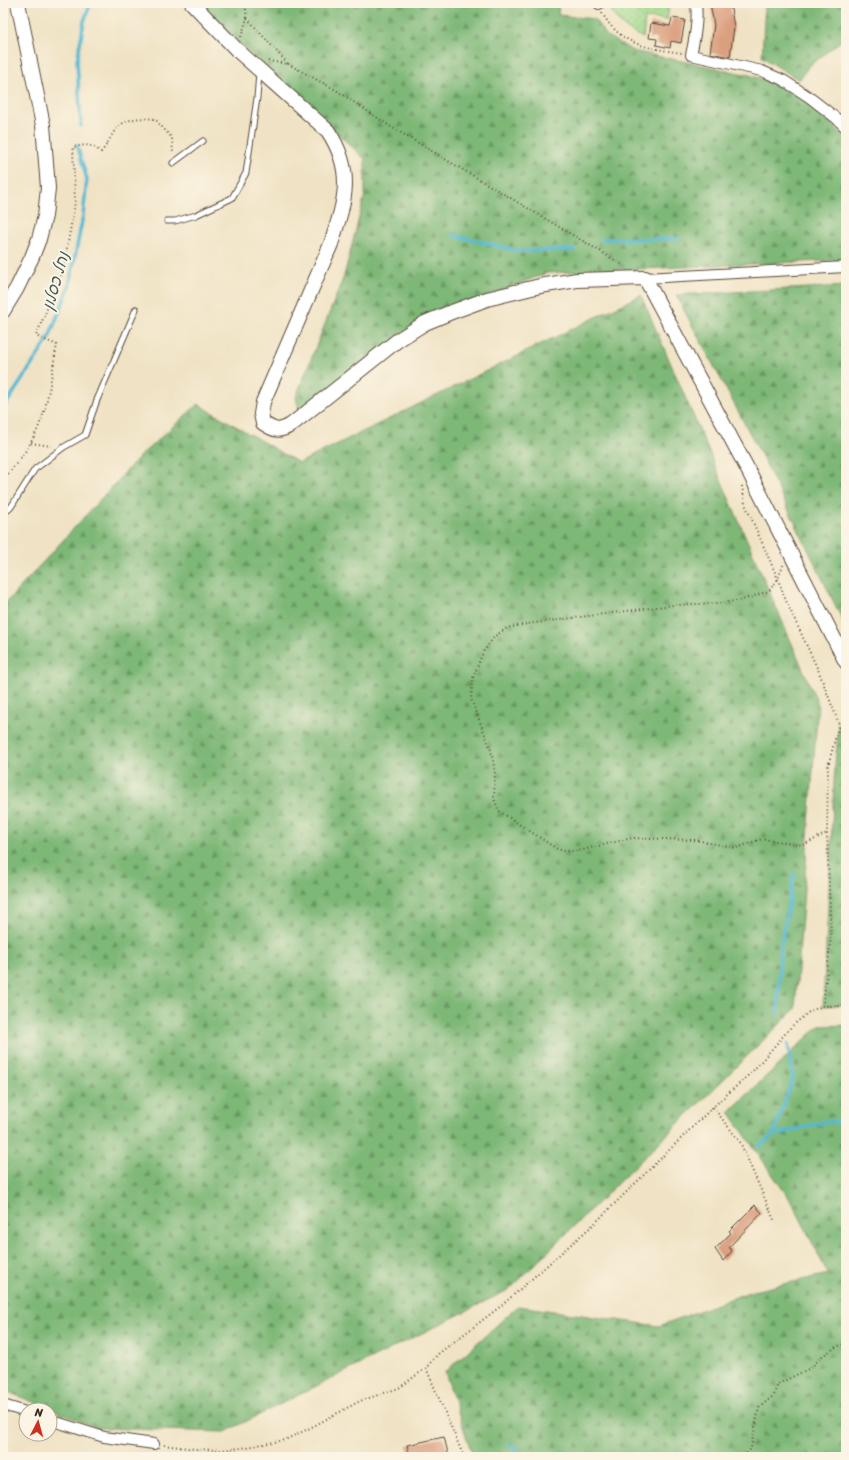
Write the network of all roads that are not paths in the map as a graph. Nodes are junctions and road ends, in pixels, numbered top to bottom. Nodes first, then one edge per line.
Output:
1 (18, 3) edge
2 (24, 3) edge
3 (192, 3) edge
4 (696, 3) edge
5 (263, 66) junction
6 (32, 77) junction
7 (846, 128) edge
8 (203, 141) dead end
9 (173, 163) road end
10 (167, 221) dead end
11 (846, 266) edge
12 (645, 278) junction
13 (136, 309) dead end
14 (3, 310) edge
15 (3, 514) edge
16 (846, 662) edge
17 (3, 1405) edge
18 (18, 1410) edge
19 (58, 1423) edge
20 (154, 1444) road end

1 - 6 main road
2 - 6 main road
3 - 5 main road
4 - 7 street
5 - 10 lane
5 - 12 main road
6 - 14 main road
8 - 9 lane
11 - 12 street
12 - 16 main road
13 - 15 lane
17 - 18 street
19 - 20 street

